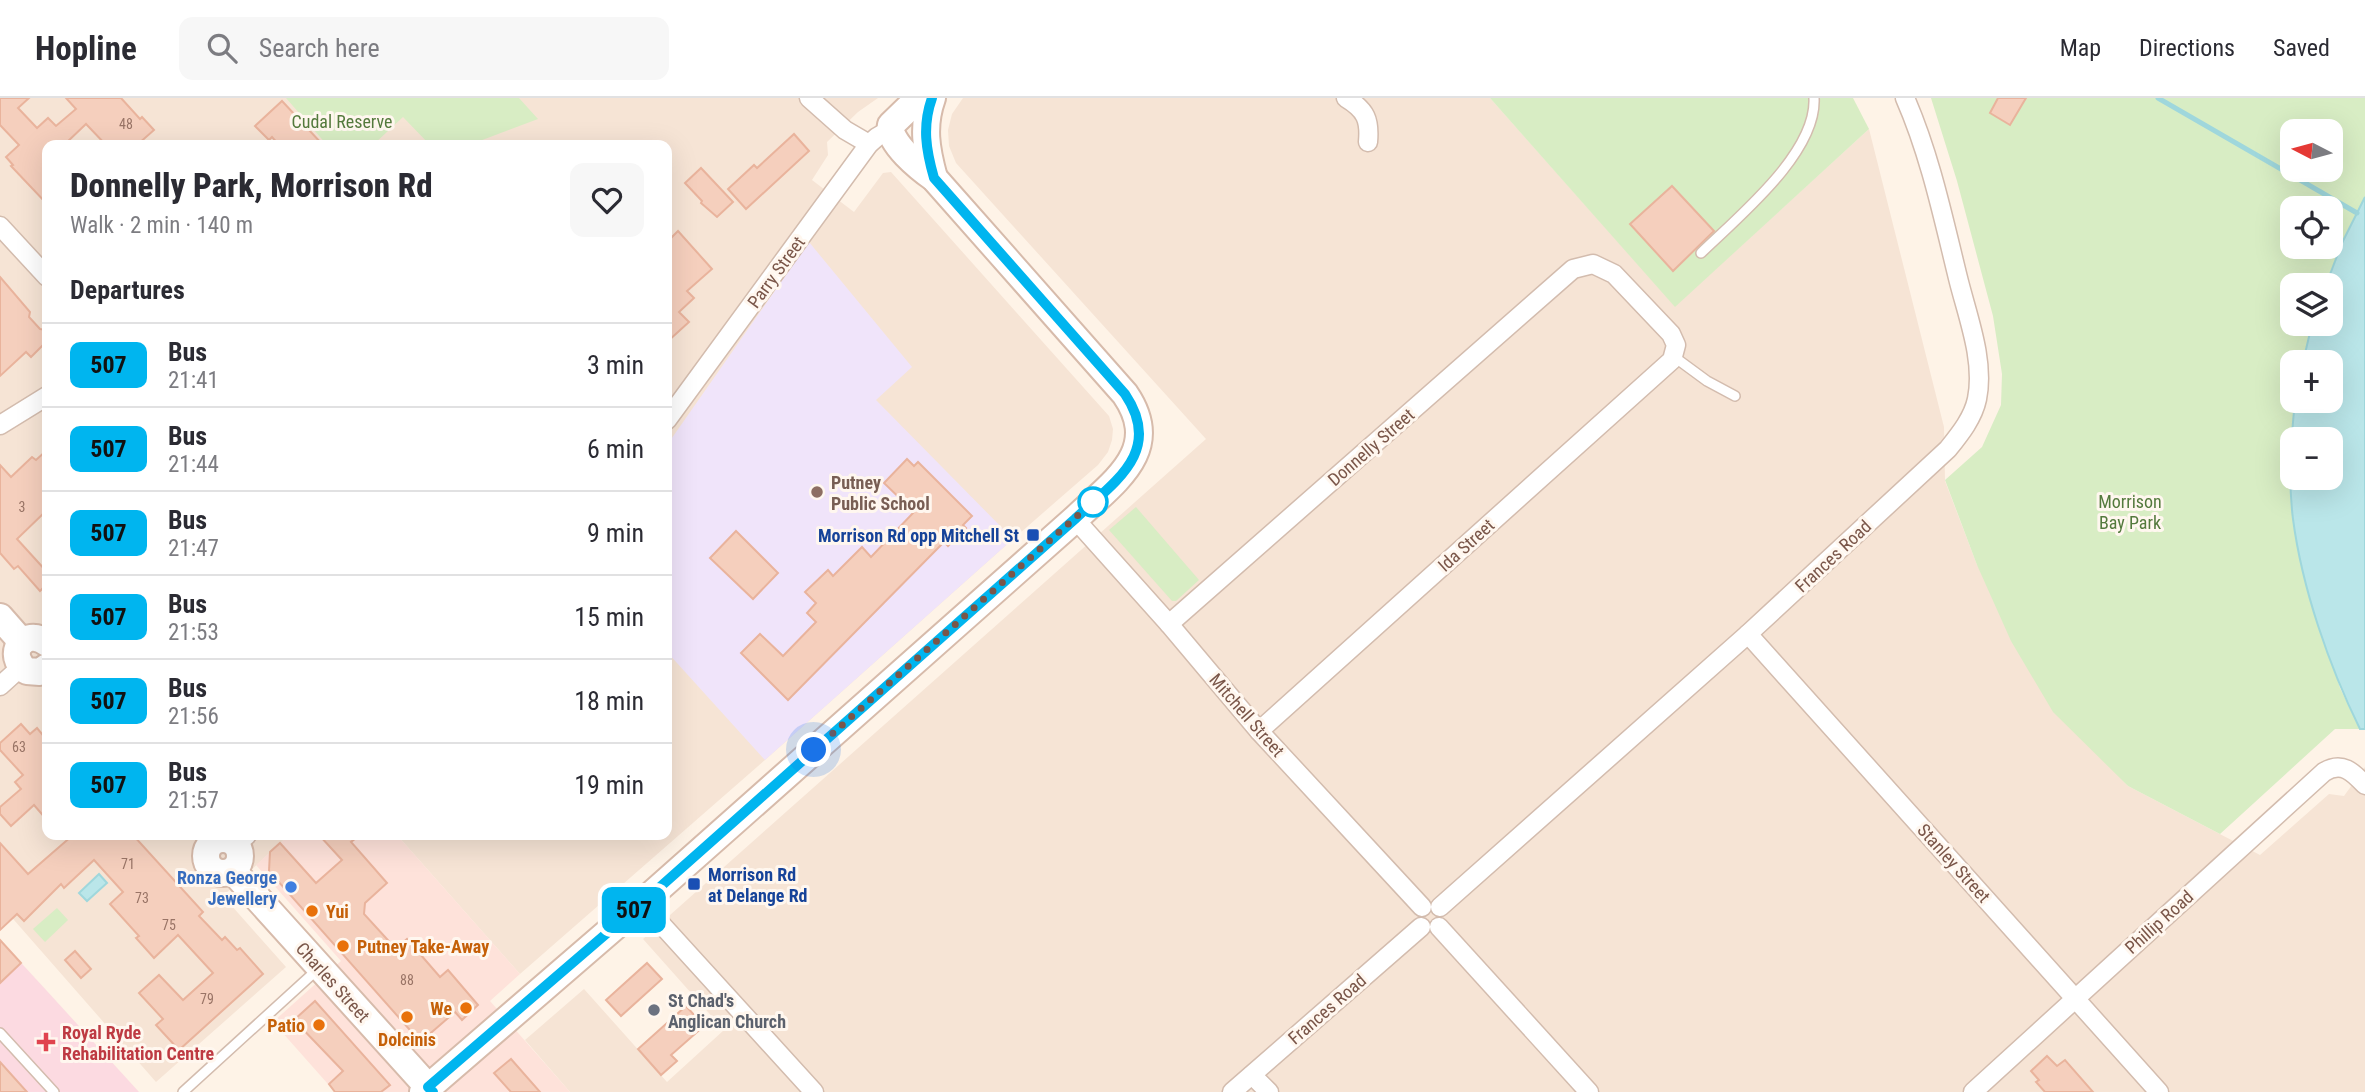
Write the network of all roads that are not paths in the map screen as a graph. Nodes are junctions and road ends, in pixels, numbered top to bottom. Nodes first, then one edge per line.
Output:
1 (809, 98) edge
2 (919, 98) edge
3 (932, 98) edge
4 (1346, 98) edge
5 (1814, 98) edge
6 (1905, 98) edge
7 (879, 137) junction
8 (1368, 142) dead end
9 (934, 178) junction
10 (0, 226) edge
11 (1701, 253) dead end
12 (42, 272) edge
13 (1673, 358) junction
14 (1735, 396) dead end
15 (42, 399) edge
16 (672, 413) edge
17 (0, 425) edge
18 (1075, 519) junction
19 (0, 617) edge
20 (1169, 624) junction
21 (1748, 634) junction
22 (38, 659) edge
23 (0, 686) edge
24 (1259, 731) junction
25 (2365, 785) edge
26 (204, 840) edge
27 (242, 840) edge
28 (233, 871) junction
29 (642, 903) junction
30 (1431, 907) junction
31 (1421, 926) junction
32 (1439, 927) junction
33 (319, 967) junction
34 (2076, 998) junction
35 (0, 1033) edge
36 (1252, 1074) junction
37 (428, 1090) edge
38 (54, 1092) edge
39 (183, 1092) edge
40 (814, 1092) edge
41 (1232, 1092) edge
42 (1269, 1092) edge
43 (1589, 1092) edge
44 (1973, 1092) edge
45 (2159, 1092) edge

1 - 7 street
2 - 7 street
3 - 9 street
4 - 8 street
5 - 11 lane
6 - 21 street, Frances Road
7 - 9 street
7 - 16 street, Parry Street
9 - 18 street
10 - 12 street
13 - 14 lane
13 - 20 street, Donnelly Street
13 - 24 street, Ida Street
15 - 17 street
18 - 20 street, Mitchell Street
18 - 29 street
19 - 22 street
20 - 24 street, Mitchell Street
21 - 30 street, Frances Road
21 - 34 street, Stanley Street
22 - 23 street
24 - 30 street, Mitchell Street
25 - 34 street, Phillip Road
26 - 28 street
27 - 28 street
28 - 33 street, Charles Street
29 - 37 street
29 - 40 street
30 - 31 street
30 - 32 street
31 - 32 street
31 - 36 street, Frances Road
32 - 43 street
33 - 37 street, Charles Street
33 - 39 lane
34 - 44 street, Phillip Road
34 - 45 street, Stanley Street
35 - 38 lane
36 - 41 street, Frances Road
36 - 42 street

